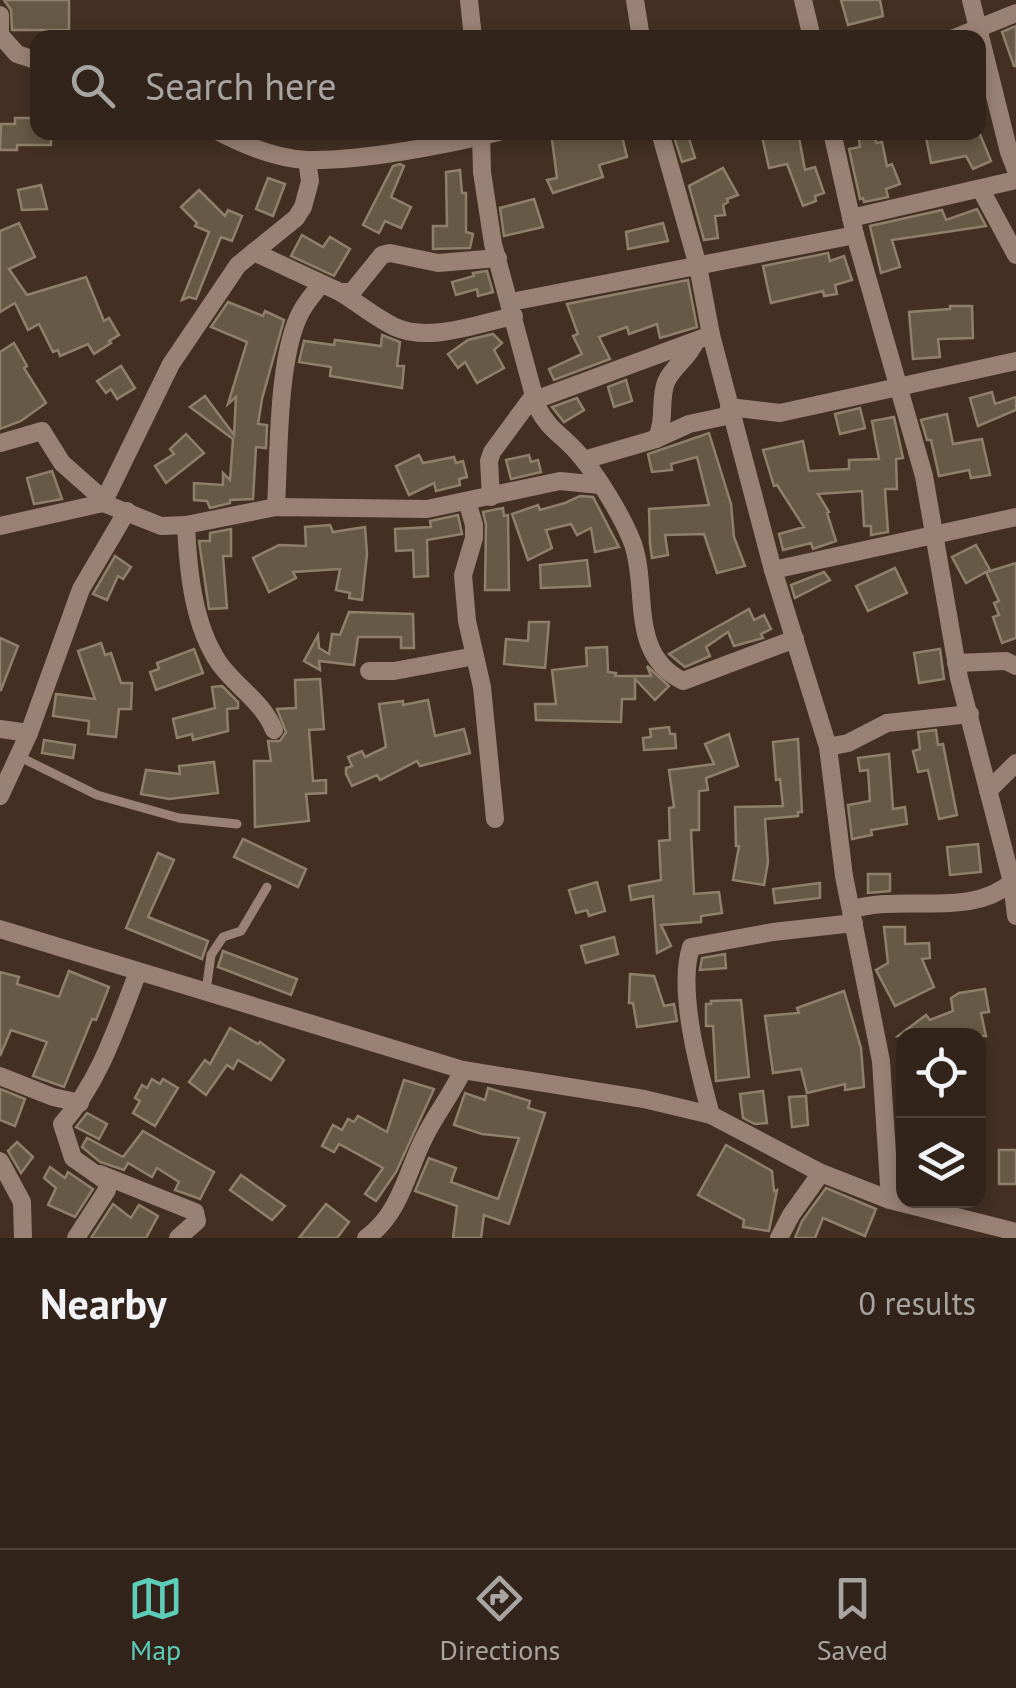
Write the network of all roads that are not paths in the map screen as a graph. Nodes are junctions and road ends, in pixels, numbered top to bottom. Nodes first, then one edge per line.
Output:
1 (470, 0) edge
2 (634, 0) edge
3 (804, 0) edge
4 (971, 0) edge
5 (1016, 13) edge
6 (0, 14) edge
7 (977, 28) junction
8 (472, 30) edge
9 (640, 30) edge
10 (810, 30) edge
11 (972, 30) edge
12 (986, 56) edge
13 (30, 58) edge
14 (1010, 132) edge
15 (239, 140) edge
16 (445, 140) edge
17 (487, 140) edge
18 (662, 140) edge
19 (834, 140) edge
20 (307, 160) junction
21 (1016, 170) edge
22 (1016, 180) edge
23 (982, 190) junction
24 (853, 227) junction
25 (254, 252) junction
26 (1016, 255) edge
27 (498, 258) junction
28 (698, 266) junction
29 (321, 284) junction
30 (340, 292) junction
31 (512, 309) junction
32 (703, 338) junction
33 (1016, 360) edge
34 (898, 385) junction
35 (535, 398) junction
36 (730, 411) junction
37 (656, 438) junction
38 (0, 443) edge
39 (584, 460) junction
40 (600, 485) junction
41 (491, 497) junction
42 (467, 501) junction
43 (104, 502) junction
44 (276, 506) junction
45 (127, 511) junction
46 (1016, 517) edge
47 (186, 525) junction
48 (0, 526) edge
49 (935, 533) junction
50 (773, 570) junction
51 (795, 639) junction
52 (475, 656) junction
53 (956, 664) junction
54 (1016, 666) edge
55 (368, 671) dead end
56 (970, 714) junction
57 (0, 729) edge
58 (274, 730) dead end
59 (29, 732) junction
60 (828, 748) junction
61 (18, 756) junction
62 (1016, 762) edge
63 (988, 791) junction
64 (0, 796) edge
65 (495, 819) dead end
66 (237, 824) dead end
67 (1009, 853) edge
68 (1012, 882) junction
69 (267, 886) dead end
70 (852, 916) junction
71 (1016, 916) edge
72 (0, 929) edge
73 (138, 972) junction
74 (206, 994) junction
75 (463, 1070) junction
76 (0, 1076) edge
77 (80, 1103) junction
78 (711, 1115) junction
79 (0, 1162) edge
80 (822, 1172) junction
81 (100, 1174) junction
82 (890, 1200) junction
83 (1016, 1232) edge
84 (377, 1235) edge
85 (24, 1238) edge
86 (76, 1238) edge
87 (178, 1238) edge
88 (779, 1238) edge

1 - 8 street
2 - 9 street
3 - 10 street
4 - 7 street
5 - 7 street
6 - 13 street
7 - 11 street
12 - 14 street
14 - 21 street
15 - 20 street
16 - 20 street
17 - 27 street
18 - 28 street
19 - 24 street
20 - 25 street
22 - 23 street
23 - 24 street
23 - 26 street
24 - 28 street
24 - 34 street
25 - 29 street
25 - 43 street
27 - 30 street
27 - 31 street
28 - 31 street
28 - 32 street
29 - 30 street
29 - 44 street
30 - 31 street
31 - 35 street
32 - 35 street
32 - 36 street
32 - 37 street
33 - 34 street
34 - 36 street
34 - 49 street
35 - 39 street
35 - 41 street
36 - 37 street
36 - 50 street
37 - 39 street
38 - 43 street
39 - 40 street
40 - 41 street
40 - 51 street
41 - 42 street
42 - 44 street
42 - 52 street
43 - 45 street
43 - 48 street
44 - 47 street
45 - 47 street
45 - 59 street
46 - 49 street
47 - 58 street
49 - 50 street
49 - 53 street
50 - 51 street
51 - 60 street
52 - 55 street
52 - 65 street
53 - 54 street
53 - 56 street
56 - 60 street
56 - 63 street
57 - 59 street
59 - 61 street
60 - 70 street
61 - 64 street
61 - 66 lane
62 - 63 street
63 - 67 street
67 - 68 street
68 - 70 street
68 - 71 street
69 - 74 lane
70 - 78 street
70 - 82 street
72 - 73 street
73 - 74 street
73 - 77 street
74 - 75 street
75 - 78 street
75 - 84 street
76 - 77 street
77 - 81 street
78 - 80 street
79 - 85 street
80 - 82 street
80 - 88 street
81 - 86 street
81 - 87 street
82 - 83 street

